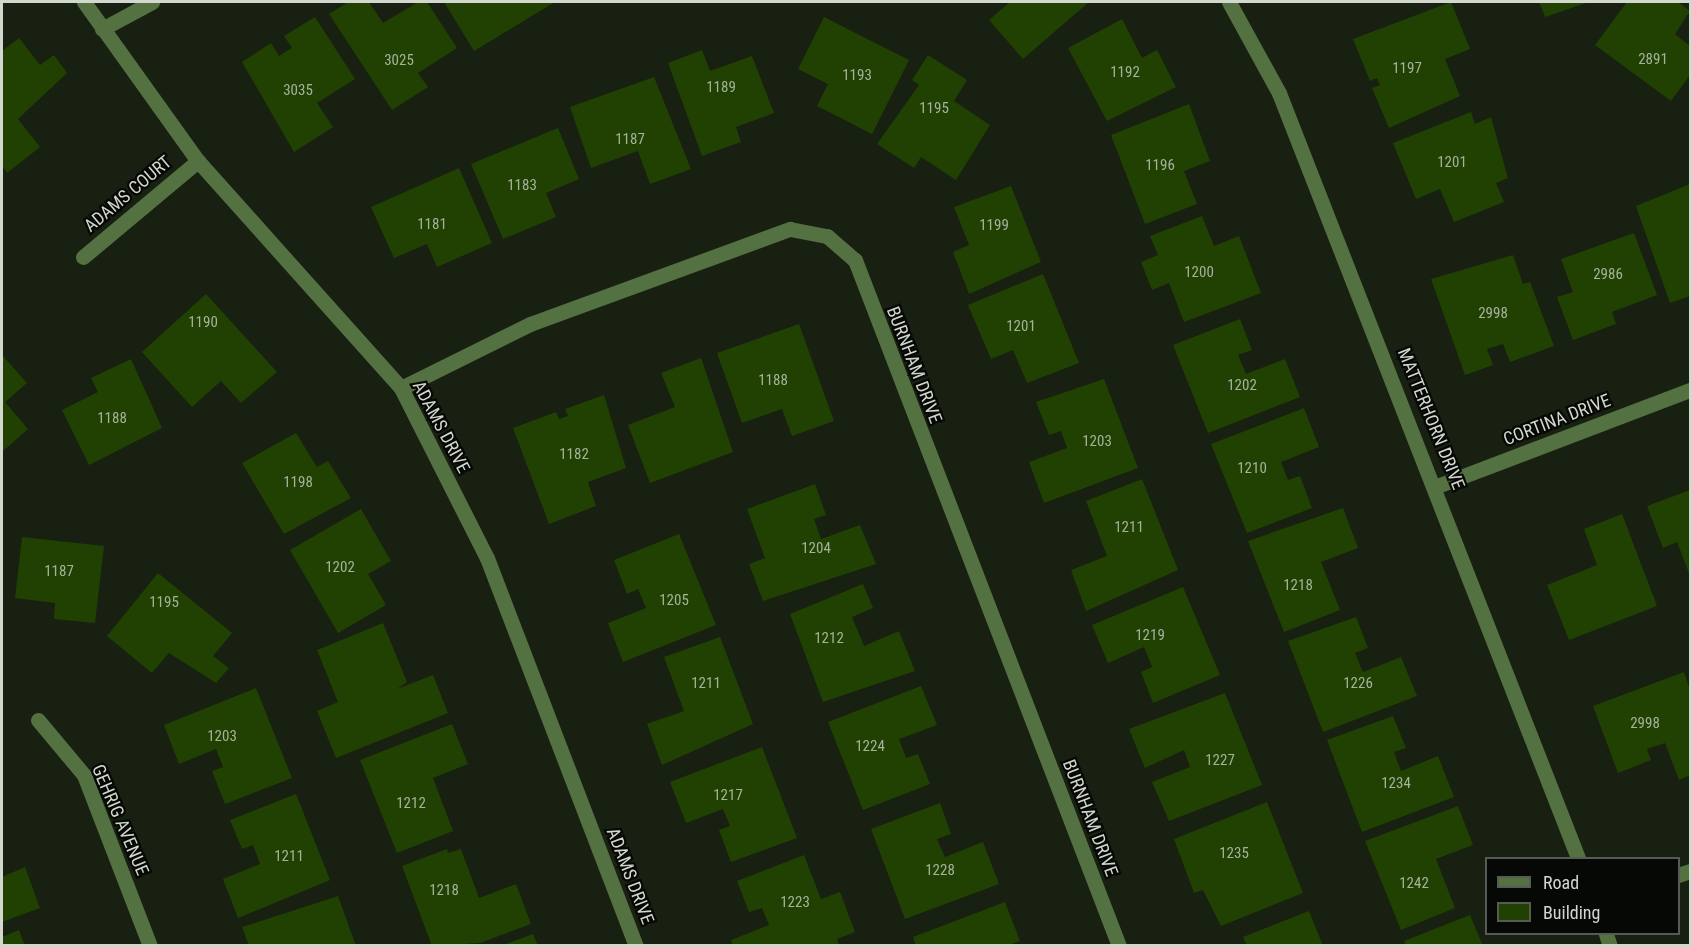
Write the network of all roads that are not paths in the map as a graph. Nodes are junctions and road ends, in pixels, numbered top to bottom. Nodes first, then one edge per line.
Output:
1 (84, 2) edge
2 (152, 2) edge
3 (1229, 2) edge
4 (102, 29) junction
5 (198, 161) junction
6 (83, 257) dead end
7 (401, 388) junction
8 (1690, 390) edge
9 (1437, 486) junction
10 (38, 720) dead end
11 (1578, 857) edge
12 (150, 945) edge
13 (636, 945) edge
14 (1119, 945) edge

1 - 4 street, ADAMS DRIVE
2 - 4 street
3 - 9 street, MATTERHORN DRIVE
4 - 5 street, ADAMS DRIVE
5 - 6 street, ADAMS COURT
5 - 7 street, ADAMS DRIVE
7 - 13 street, ADAMS DRIVE
7 - 14 street, BURNHAM DRIVE
8 - 9 street, CORTINA DRIVE
9 - 11 street, MATTERHORN DRIVE
10 - 12 street, GEHRIG AVENUE

